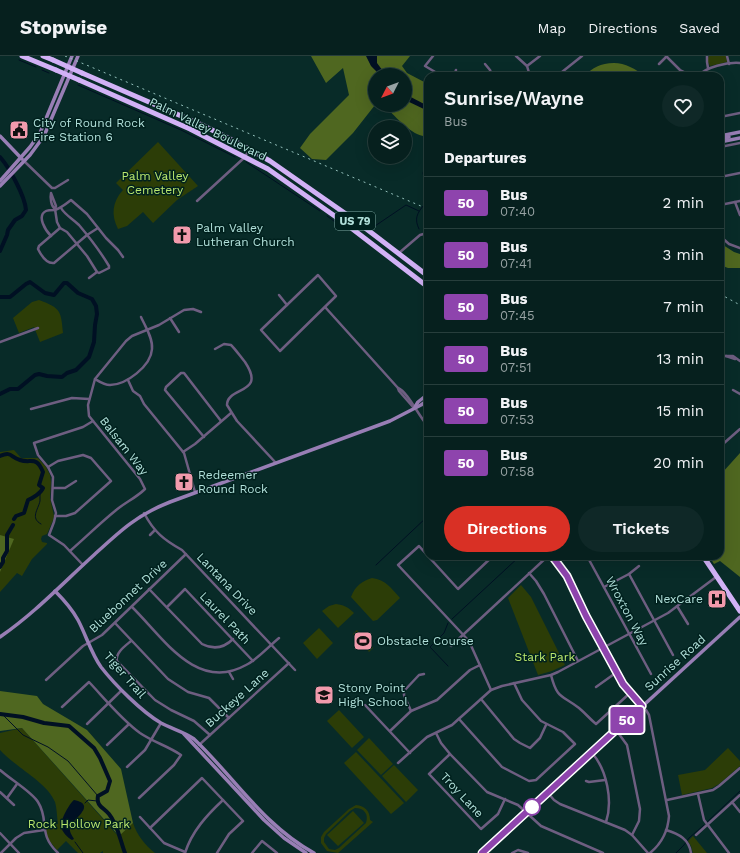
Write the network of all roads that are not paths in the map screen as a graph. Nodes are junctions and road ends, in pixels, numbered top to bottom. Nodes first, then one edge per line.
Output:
1 (22, 56) edge
2 (43, 56) edge
3 (72, 56) edge
4 (78, 56) edge
5 (433, 56) edge
6 (516, 56) edge
7 (540, 56) edge
8 (582, 56) edge
9 (666, 56) edge
10 (707, 56) edge
11 (727, 56) edge
12 (740, 63) edge
13 (485, 64) dead end
14 (659, 64) dead end
15 (729, 64) junction
16 (527, 66) junction
17 (708, 68) junction
18 (435, 72) edge
19 (491, 72) edge
20 (529, 72) edge
21 (562, 72) edge
22 (682, 72) edge
23 (701, 72) edge
24 (740, 113) edge
25 (724, 117) edge
26 (740, 132) edge
27 (0, 136) edge
28 (724, 138) edge
29 (740, 138) edge
30 (724, 139) edge
31 (740, 143) edge
32 (724, 147) edge
33 (249, 149) junction
34 (245, 156) junction
35 (23, 160) junction
36 (740, 173) edge
37 (724, 176) edge
38 (68, 180) dead end
39 (2, 181) edge
40 (0, 186) edge
41 (52, 188) junction
42 (197, 201) dead end
43 (740, 201) edge
44 (735, 202) junction
45 (724, 204) edge
46 (61, 208) junction
47 (55, 210) junction
48 (740, 215) edge
49 (60, 228) junction
50 (98, 228) junction
51 (424, 234) edge
52 (87, 235) junction
53 (50, 236) junction
54 (724, 240) edge
55 (76, 244) junction
56 (740, 248) edge
57 (399, 253) junction
58 (387, 255) junction
59 (122, 256) dead end
60 (408, 260) junction
61 (395, 261) junction
62 (98, 272) junction
63 (424, 273) edge
64 (89, 278) dead end
65 (424, 284) edge
66 (278, 295) dead end
67 (287, 305) junction
68 (325, 307) junction
69 (201, 312) dead end
70 (141, 316) dead end
71 (170, 318) junction
72 (38, 328) dead end
73 (147, 330) junction
74 (179, 332) dead end
75 (0, 341) edge
76 (215, 349) dead end
77 (724, 356) edge
78 (740, 361) edge
79 (95, 379) junction
80 (128, 380) junction
81 (733, 390) dead end
82 (740, 394) edge
83 (424, 397) edge
84 (88, 399) junction
85 (424, 402) edge
86 (415, 408) junction
87 (31, 409) dead end
88 (231, 413) junction
89 (424, 420) edge
90 (93, 421) junction
91 (222, 421) junction
92 (740, 429) edge
93 (204, 437) junction
94 (724, 443) edge
95 (183, 452) junction
96 (276, 463) junction
97 (48, 467) junction
98 (76, 481) dead end
99 (52, 488) junction
100 (195, 492) junction
101 (144, 513) junction
102 (56, 516) junction
103 (155, 530) junction
104 (150, 535) dead end
105 (70, 552) junction
106 (424, 552) edge
107 (186, 554) junction
108 (432, 560) edge
109 (490, 560) edge
110 (544, 560) edge
111 (555, 560) edge
112 (589, 560) edge
113 (706, 560) edge
114 (82, 565) junction
115 (639, 566) dead end
116 (529, 573) junction
117 (629, 574) junction
118 (717, 576) junction
119 (604, 587) junction
120 (149, 589) junction
121 (55, 591) junction
122 (677, 606) junction
123 (132, 607) junction
124 (167, 607) junction
125 (740, 611) edge
126 (740, 617) edge
127 (654, 620) junction
128 (115, 623) junction
129 (688, 624) dead end
130 (629, 634) junction
131 (463, 635) junction
132 (0, 637) edge
133 (279, 638) dead end
134 (233, 639) junction
135 (131, 641) junction
136 (88, 643) junction
137 (272, 644) junction
138 (451, 646) dead end
139 (603, 647) junction
140 (672, 655) dead end
141 (253, 660) junction
142 (578, 661) junction
143 (289, 663) junction
144 (480, 665) junction
145 (295, 670) dead end
146 (229, 672) junction
147 (617, 672) junction
148 (424, 674) dead end
149 (551, 674) junction
150 (651, 674) dead end
151 (46, 680) dead end
152 (233, 680) dead end
153 (514, 683) junction
154 (596, 687) dead end
155 (122, 690) junction
156 (491, 690) junction
157 (630, 693) junction
158 (481, 699) junction
159 (109, 702) junction
160 (365, 705) dead end
161 (642, 706) junction
162 (62, 707) dead end
163 (411, 711) junction
164 (229, 718) junction
165 (458, 719) junction
166 (161, 723) junction
167 (87, 724) dead end
168 (129, 724) junction
169 (546, 725) junction
170 (616, 730) junction
171 (390, 731) junction
172 (436, 733) junction
173 (210, 735) junction
174 (152, 739) junction
175 (107, 745) dead end
176 (198, 746) junction
177 (591, 752) junction
178 (410, 753) junction
179 (450, 754) junction
180 (398, 763) dead end
181 (127, 767) dead end
182 (740, 768) edge
183 (0, 770) edge
184 (605, 780) junction
185 (586, 781) dead end
186 (17, 784) junction
187 (0, 792) edge
188 (547, 793) junction
189 (698, 794) junction
190 (740, 795) edge
191 (7, 798) junction
192 (139, 798) dead end
193 (505, 799) junction
194 (223, 800) junction
195 (667, 800) junction
196 (732, 802) junction
197 (14, 805) dead end
198 (526, 812) junction
199 (740, 812) edge
200 (140, 817) dead end
201 (606, 822) junction
202 (707, 825) junction
203 (150, 828) junction
204 (44, 830) junction
205 (666, 830) junction
206 (0, 833) edge
207 (632, 835) junction
208 (696, 835) dead end
209 (10, 844) junction
210 (185, 852) edge
211 (1, 853) edge
212 (19, 853) edge
213 (58, 853) edge
214 (217, 853) edge
215 (252, 853) edge
216 (276, 853) edge
217 (306, 853) edge
218 (314, 853) edge
219 (482, 853) edge
220 (512, 853) edge
221 (528, 853) edge
222 (603, 853) edge
223 (649, 853) edge
224 (691, 853) edge
225 (729, 853) edge

1 - 34 highway, Palm Valley Boulevard / US 79, bridge
2 - 33 highway, Palm Valley Boulevard / US 79, bridge
3 - 35 main road
4 - 35 main road
5 - 18 street
6 - 16 street
7 - 16 street
8 - 21 street
9 - 14 street
9 - 22 street
10 - 17 street
11 - 15 street
12 - 15 street
13 - 19 street
15 - 17 street
16 - 20 street
17 - 23 street
24 - 25 street
26 - 28 main road
27 - 35 main road
29 - 30 main road
31 - 32 street
33 - 34 street
33 - 57 highway, Palm Valley Boulevard / US 79
34 - 42 street
34 - 58 highway, Palm Valley Boulevard / US 79
35 - 39 main road
35 - 41 street
36 - 37 street
38 - 41 street
39 - 40 main road
41 - 47 street
43 - 44 street
44 - 45 street
44 - 48 street
46 - 47 street
46 - 50 street
46 - 52 street
47 - 49 street
47 - 53 street
49 - 53 street
49 - 55 street
50 - 52 street
50 - 59 street
51 - 57 street
52 - 55 street
52 - 62 street
53 - 55 street
54 - 56 street
55 - 62 street
57 - 58 highway
57 - 60 highway, Palm Valley Boulevard / US 79
58 - 61 highway, Palm Valley Boulevard / US 79
60 - 61 highway
60 - 63 highway, Palm Valley Boulevard / US 79
61 - 65 highway, Palm Valley Boulevard / US 79
62 - 64 street
66 - 67 street
67 - 68 street
67 - 68 street
68 - 86 street
69 - 71 street, Balsam Way
70 - 73 street
71 - 73 street, Balsam Way
71 - 74 street
72 - 75 street
73 - 79 street, Balsam Way
73 - 80 street
76 - 88 street
77 - 78 street
79 - 80 street
79 - 84 street, Balsam Way
80 - 95 street
81 - 82 street
83 - 86 main road
84 - 87 street
84 - 90 street, Balsam Way
85 - 86 main road
86 - 89 street
86 - 96 main road
88 - 91 street
88 - 96 street
90 - 97 street
90 - 105 street, Balsam Way
91 - 93 street
91 - 93 street
92 - 94 street
93 - 95 street
95 - 100 street
96 - 100 main road
97 - 99 street
97 - 102 street
98 - 99 street
99 - 102 street
100 - 101 main road
101 - 103 street, Lantana Drive
101 - 114 main road
102 - 105 street
103 - 104 street
103 - 107 street, Lantana Drive
105 - 114 street
106 - 131 street
107 - 120 street, Bluebonnet Drive
107 - 137 street, Lantana Drive
108 - 109 street
110 - 116 street
111 - 139 street
112 - 119 street, Wroxton Way
113 - 118 highway
114 - 121 main road
115 - 117 street
116 - 131 street
116 - 142 street
117 - 119 street
117 - 127 street
118 - 122 street
118 - 125 highway
119 - 130 street, Wroxton Way
120 - 123 street, Bluebonnet Drive
120 - 124 street
121 - 132 main road
121 - 136 main road, Tiger Trail
122 - 127 street
122 - 129 street
123 - 128 street, Bluebonnet Drive
123 - 146 street
124 - 134 street
124 - 134 street, Laurel Path
126 - 161 main road, Sunrise Road
127 - 130 street
127 - 140 street
128 - 135 street
128 - 136 street, Bluebonnet Drive
130 - 139 street
130 - 150 street, Wroxton Way
131 - 138 street
131 - 144 street
133 - 137 street
134 - 141 street, Laurel Path
135 - 164 street
135 - 173 street
136 - 151 street, Bluebonnet Drive
136 - 155 main road, Tiger Trail
137 - 141 street
137 - 143 street, Lantana Drive
139 - 142 street
139 - 147 street
141 - 146 street
142 - 149 street
143 - 145 street, Lantana Drive
143 - 164 street, Buckeye Lane
144 - 156 street
144 - 163 street
146 - 152 street
147 - 154 street
147 - 157 street
148 - 163 street
149 - 153 street
149 - 157 street
153 - 156 street
153 - 169 street
155 - 159 street
155 - 166 main road, Tiger Trail
156 - 158 street
157 - 161 street
158 - 165 street
158 - 169 street
159 - 162 street
159 - 167 street
159 - 168 street
160 - 171 street
161 - 170 main road, Sunrise Road
161 - 195 street
163 - 171 street
164 - 173 street, Buckeye Lane
165 - 169 street
165 - 172 street
166 - 174 street
166 - 176 main road, Tiger Trail
168 - 174 street
168 - 175 street
170 - 177 main road, Sunrise Road
170 - 207 street
171 - 178 street
172 - 178 street
172 - 179 street
173 - 176 street, Buckeye Lane
174 - 181 street
174 - 192 street
176 - 217 main road, Tiger Trail
176 - 218 main road, Tiger Trail
177 - 184 street
177 - 188 main road, Sunrise Road
178 - 180 street
179 - 193 street
179 - 193 street, Troy Lane
182 - 189 street
183 - 186 street
184 - 185 street
184 - 201 street
186 - 191 street
186 - 204 street
187 - 191 street
188 - 198 main road, Sunrise Road
188 - 201 street
189 - 195 street
189 - 202 street
190 - 196 street
191 - 197 street
193 - 198 street
194 - 203 street
194 - 210 street
194 - 214 street
195 - 205 street
196 - 199 street
196 - 202 street
198 - 219 main road, Sunrise Road
198 - 222 street
200 - 203 street
201 - 207 street
202 - 208 street
202 - 225 street
203 - 210 street
204 - 209 street
204 - 213 street
205 - 223 street
205 - 224 street
206 - 209 street
207 - 223 street
209 - 211 street
209 - 212 street
215 - 216 street
220 - 221 street

